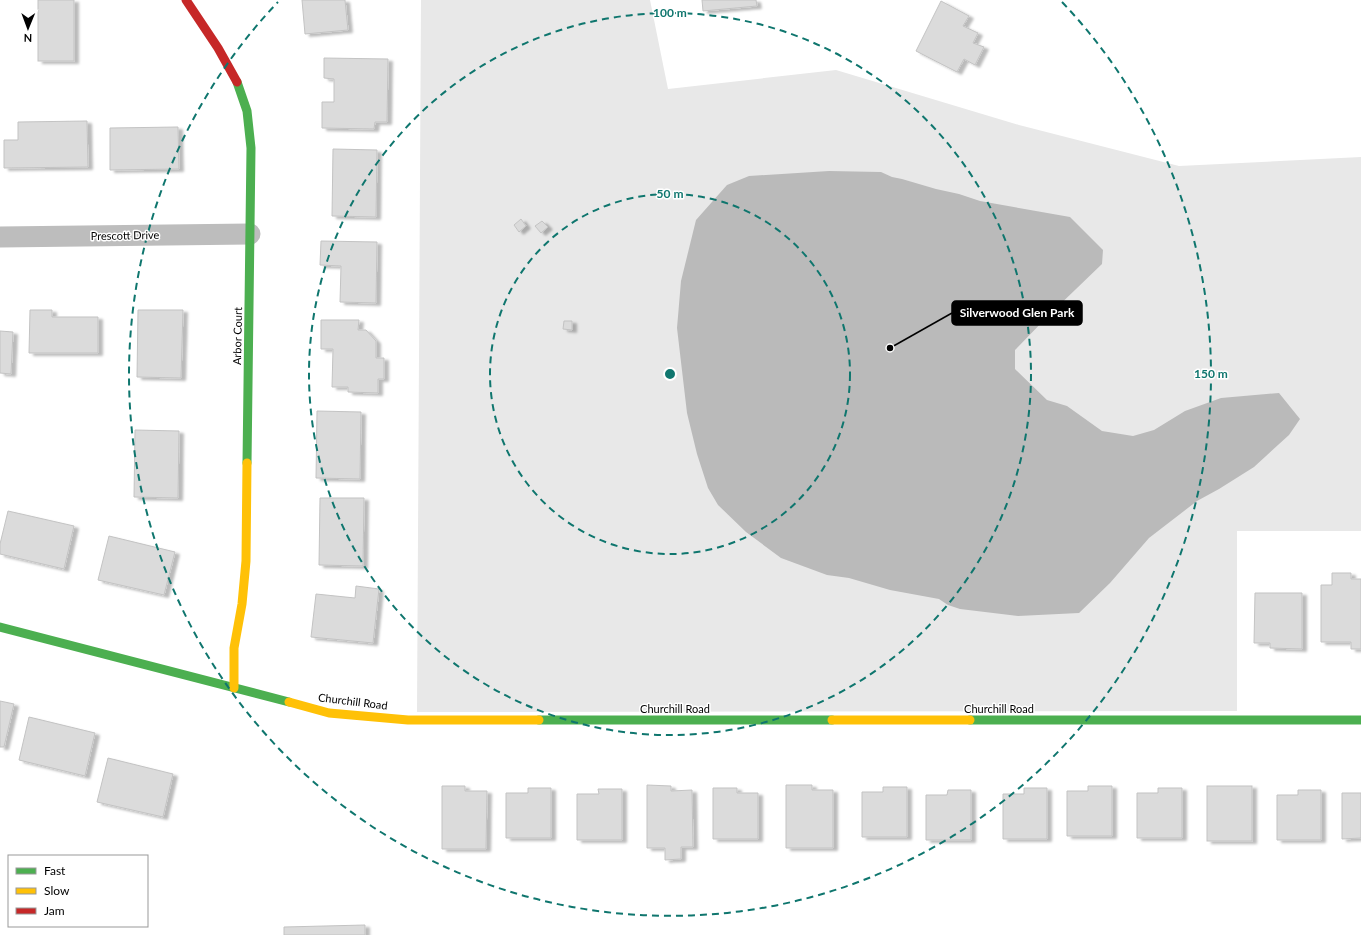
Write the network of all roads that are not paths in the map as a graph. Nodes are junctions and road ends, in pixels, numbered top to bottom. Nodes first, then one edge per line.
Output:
1 (186, 0) edge
2 (250, 234) junction
3 (0, 237) edge
4 (0, 627) edge
5 (234, 688) junction
6 (1361, 720) edge

1 - 2 street, Arbor Court
2 - 3 street, Prescott Drive
2 - 5 street, Arbor Court
4 - 5 street, Churchill Road
5 - 6 street, Churchill Road

